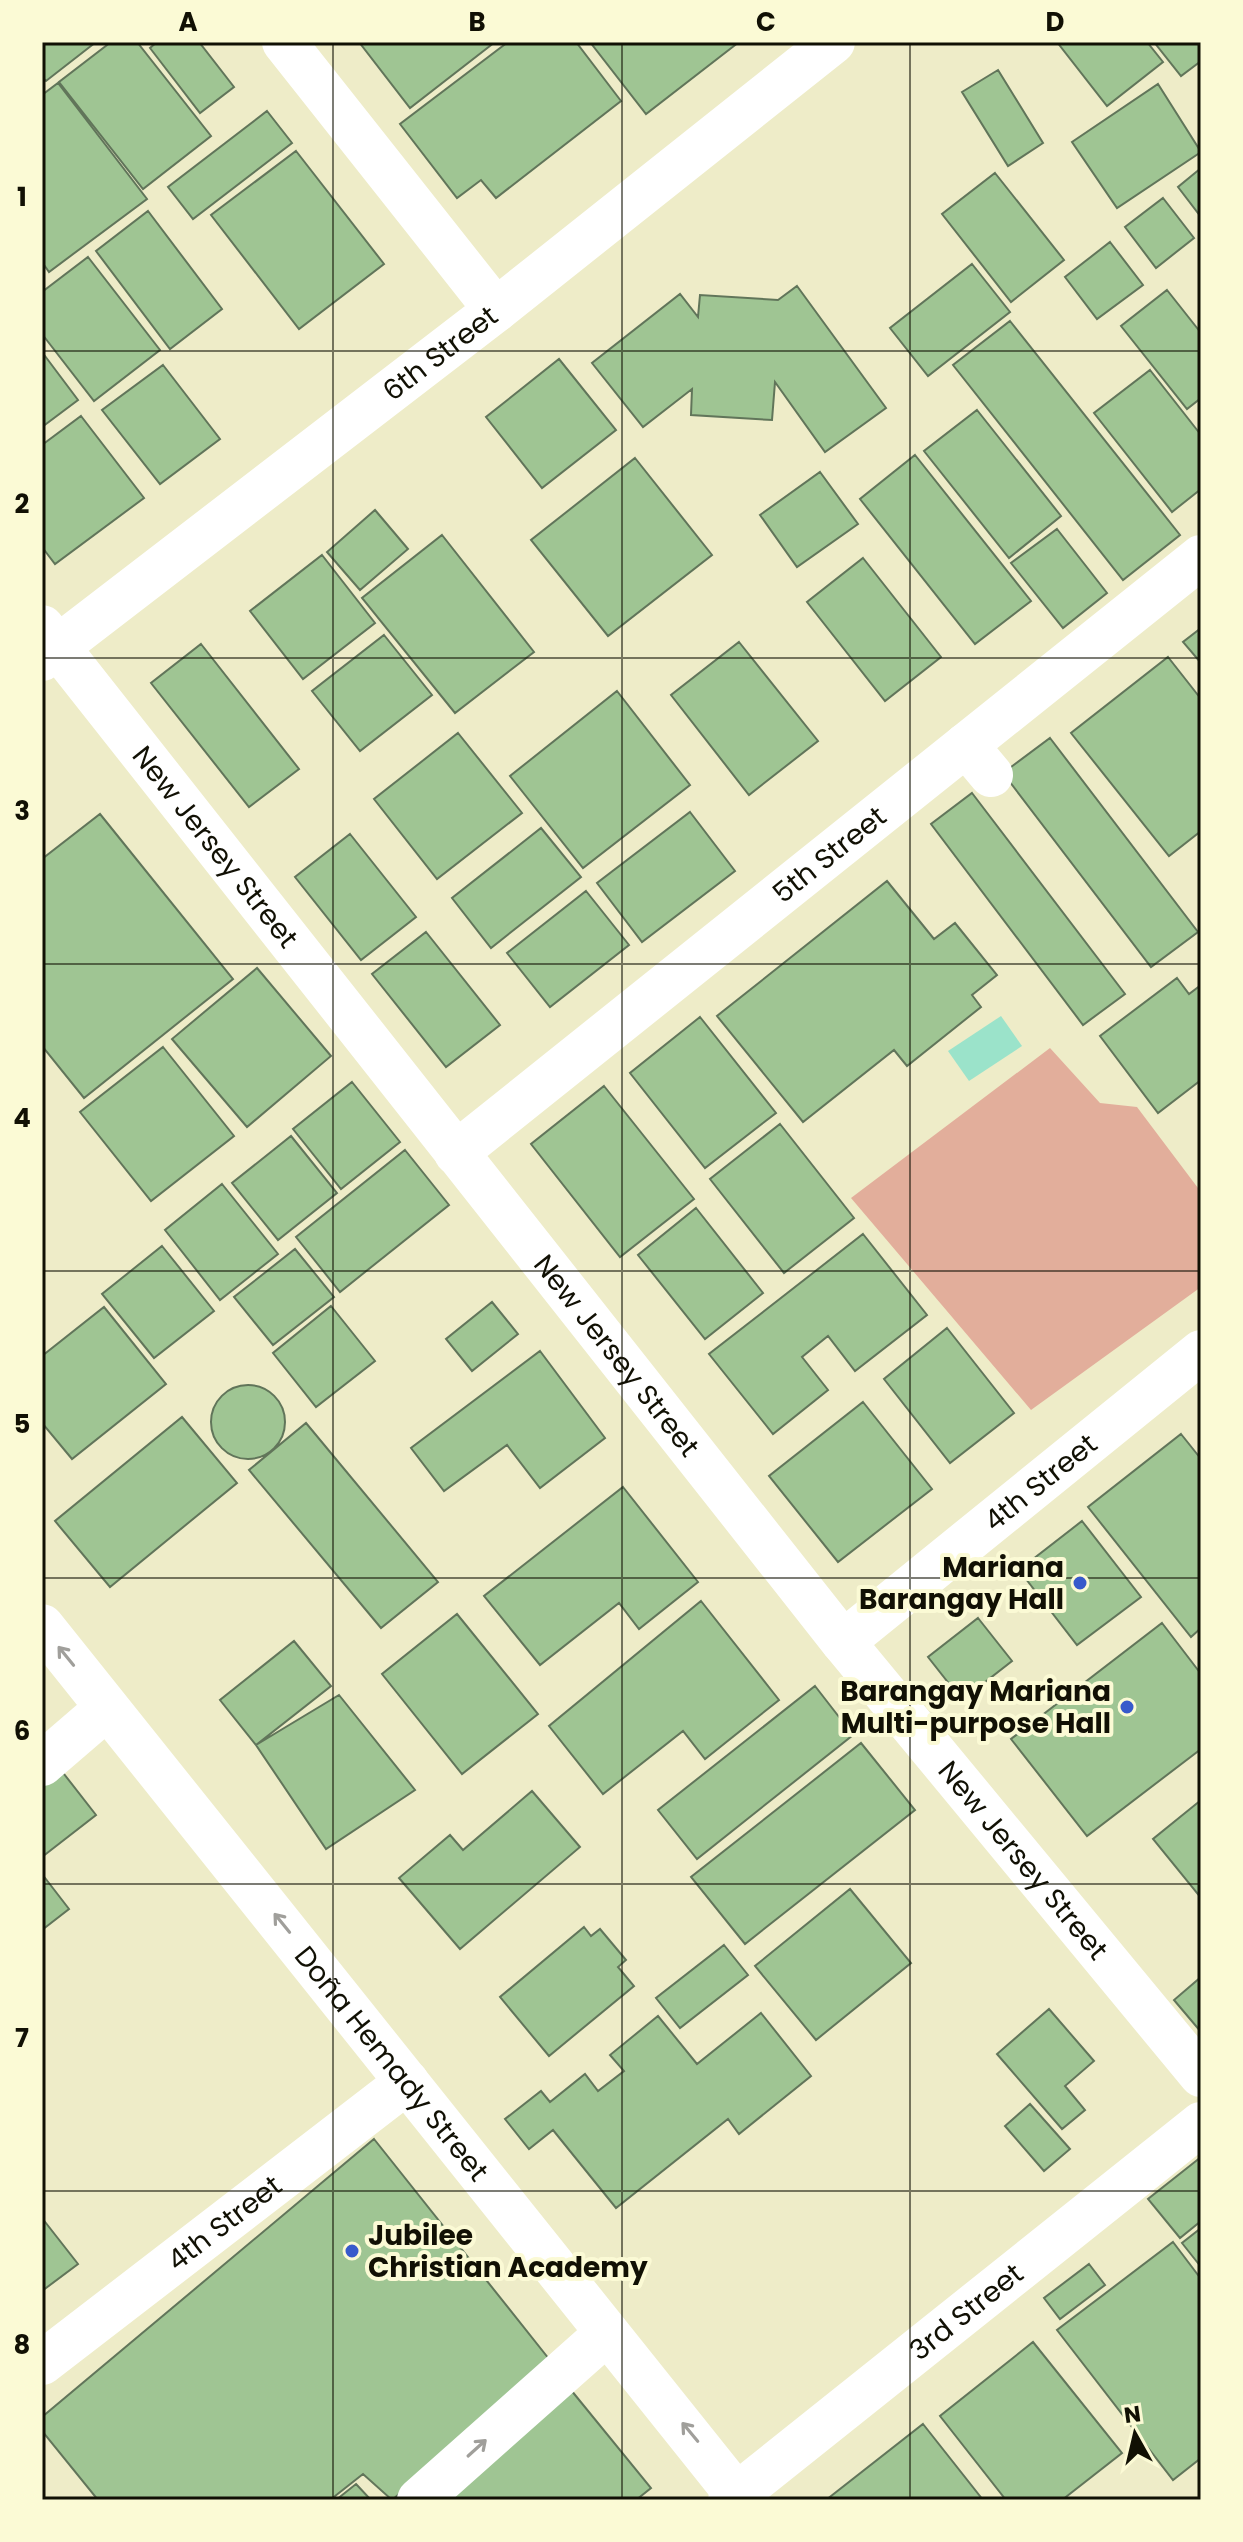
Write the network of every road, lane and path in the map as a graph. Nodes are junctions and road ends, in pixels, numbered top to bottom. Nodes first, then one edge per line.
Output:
1 (284, 42) edge
2 (833, 42) edge
3 (496, 310) junction
4 (1201, 557) edge
5 (47, 645) edge
6 (456, 1153) junction
7 (1201, 1352) edge
8 (42, 1626) edge
9 (843, 1642) junction
10 (107, 1708) junction
11 (42, 1764) edge
12 (1201, 2075) edge
13 (407, 2082) junction
14 (1201, 2124) edge
15 (607, 2333) junction
16 (42, 2363) edge
17 (736, 2498) edge
18 (419, 2500) edge

1 - 3 street
2 - 3 street, 6th Street
3 - 5 street, 6th Street
4 - 6 street, 5th Street
5 - 6 street, New Jersey Street
6 - 9 street, New Jersey Street
7 - 9 street, 4th Street
10 -> 8 street, Doña Hemady Street
9 - 12 street, New Jersey Street
10 - 11 street
13 -> 10 street, Doña Hemady Street
13 - 15 street, Doña Hemady Street
13 - 16 street, 4th Street
14 - 17 street, 3rd Street
17 -> 15 street, Doña Hemady Street
18 -> 15 street

